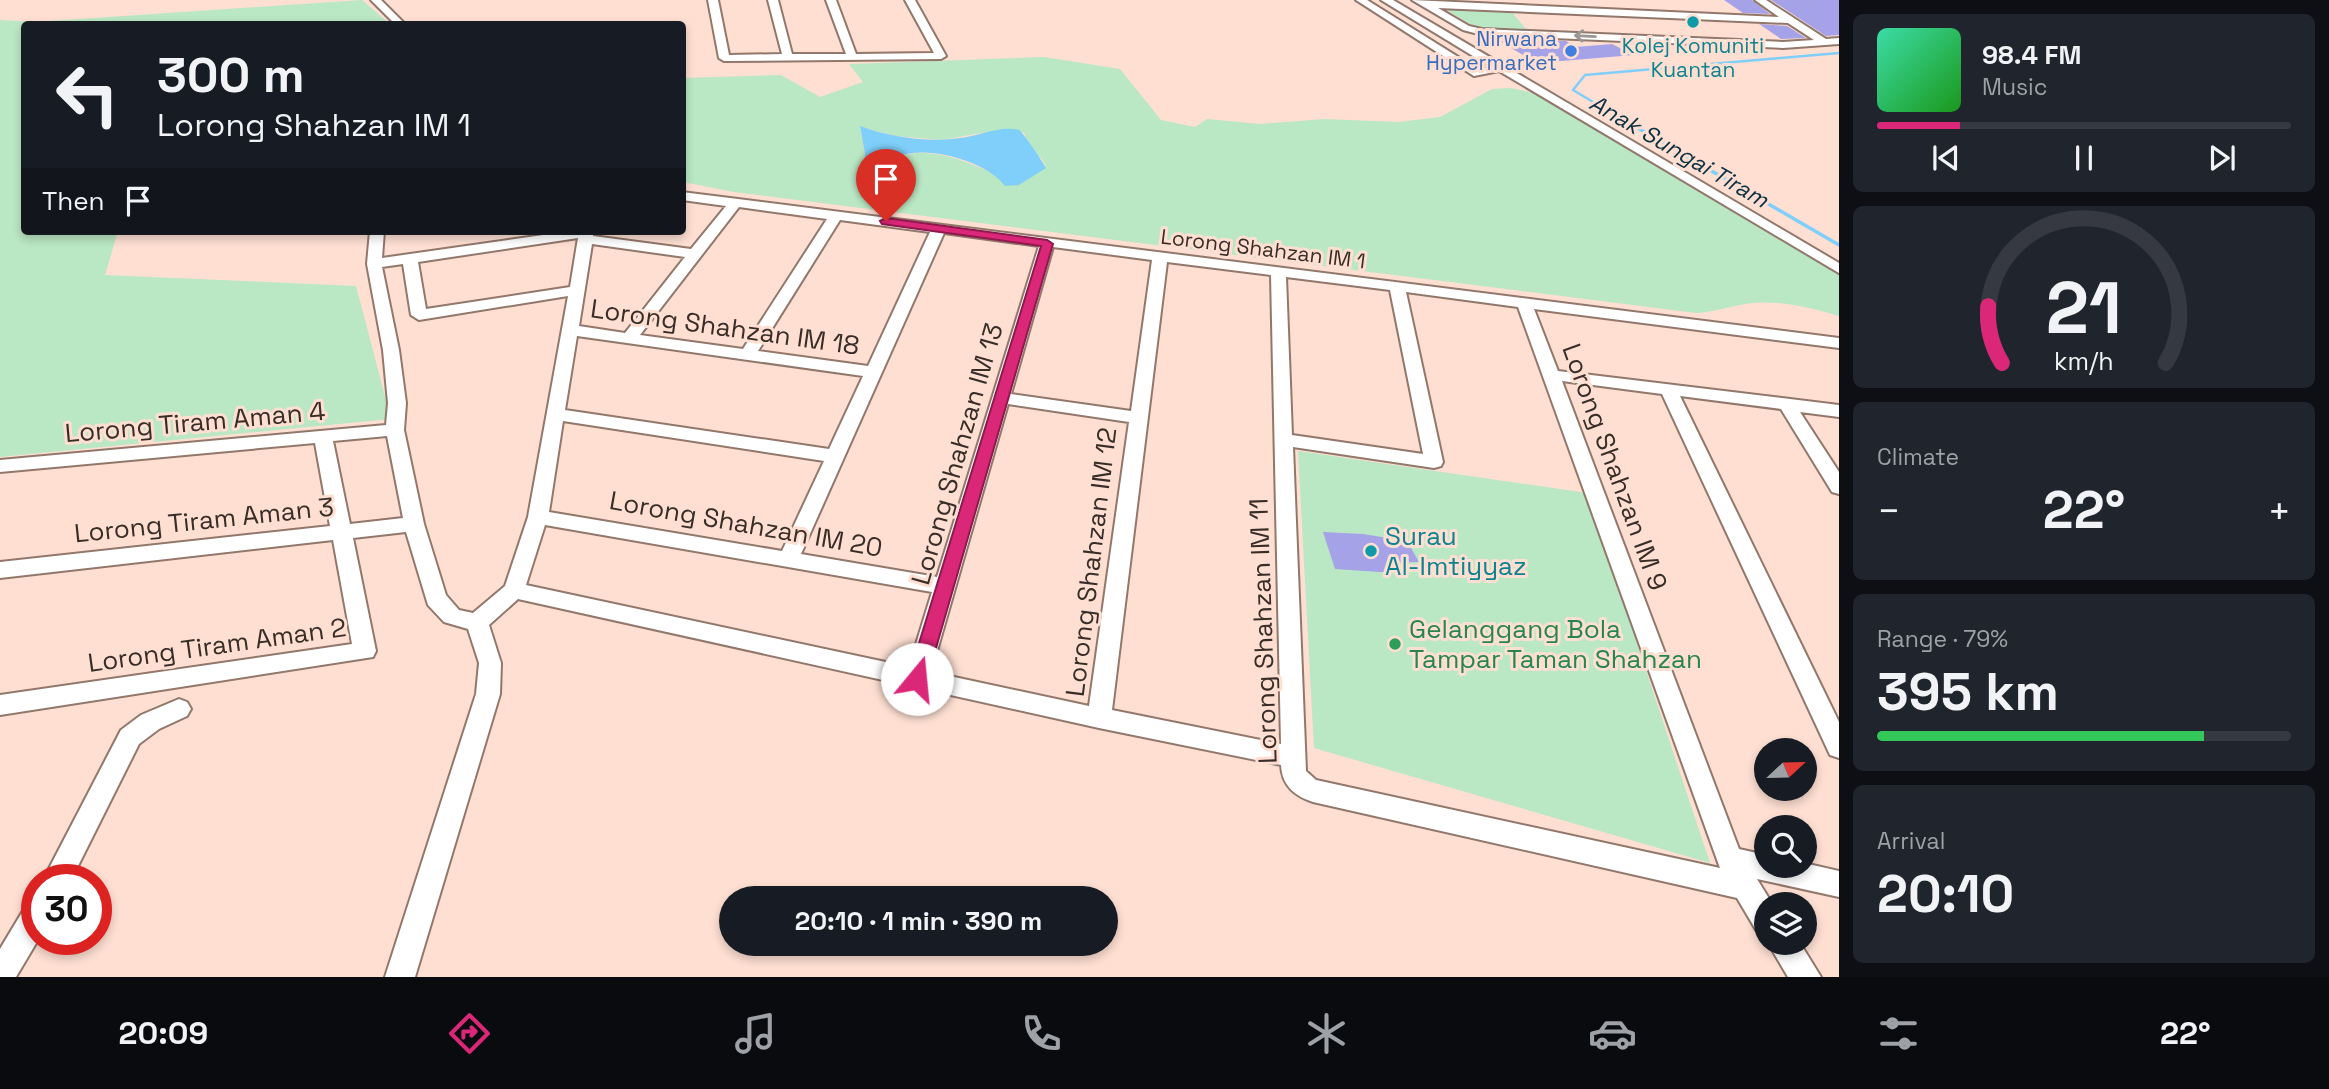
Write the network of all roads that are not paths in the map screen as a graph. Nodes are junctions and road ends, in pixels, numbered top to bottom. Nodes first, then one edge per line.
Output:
1 (376, 0) edge
2 (712, 0) edge
3 (773, 0) edge
4 (831, 0) edge
5 (910, 0) edge
6 (1361, 0) edge
7 (1456, 0) edge
8 (1760, 0) edge
9 (1387, 1) edge
10 (1421, 2) edge
11 (1625, 10) junction
12 (1786, 18) junction
13 (397, 21) edge
14 (1429, 27) junction
15 (1839, 41) edge
16 (1824, 42) junction
17 (1472, 52) junction
18 (852, 56) junction
19 (788, 57) junction
20 (1499, 68) junction
21 (1481, 73) junction
22 (1521, 80) junction
23 (686, 196) edge
24 (736, 202) junction
25 (836, 215) junction
26 (939, 228) junction
27 (377, 235) edge
28 (579, 235) edge
29 (586, 235) edge
30 (591, 235) edge
31 (1047, 244) junction
32 (694, 254) junction
33 (1160, 258) junction
34 (410, 259) junction
35 (374, 264) junction
36 (1839, 269) edge
37 (1278, 272) junction
38 (1397, 287) junction
39 (577, 290) junction
40 (1524, 302) junction
41 (571, 330) junction
42 (629, 338) junction
43 (1834, 345) edge
44 (748, 354) junction
45 (873, 372) junction
46 (1551, 375) junction
47 (1668, 390) junction
48 (1001, 398) junction
49 (1787, 405) junction
50 (1839, 411) edge
51 (555, 414) junction
52 (1137, 418) junction
53 (395, 430) junction
54 (323, 437) junction
55 (1285, 440) junction
56 (834, 456) junction
57 (0, 466) edge
58 (1837, 481) edge
59 (538, 517) junction
60 (414, 524) junction
61 (342, 533) junction
62 (788, 559) junction
63 (0, 570) edge
64 (945, 586) junction
65 (514, 590) junction
66 (477, 624) junction
67 (917, 679) junction
68 (0, 705) edge
69 (179, 709) dead end
70 (1099, 718) junction
71 (1839, 747) edge
72 (1294, 757) junction
73 (1730, 860) junction
74 (65, 864) edge
75 (1839, 884) edge
76 (1743, 886) junction
77 (1754, 902) edge
78 (21, 941) edge
79 (1790, 955) edge
80 (0, 976) edge
81 (400, 977) edge
82 (1806, 977) edge

1 - 13 street
2 - 19 street
3 - 19 street
4 - 18 street
5 - 18 street
6 - 21 street
7 - 11 street
8 - 12 street
9 - 10 street
9 - 14 street
10 - 11 street
10 - 14 street
16 -> 10 street
11 - 12 street
12 - 16 street
14 - 17 street
15 - 16 street
17 - 20 street
17 - 21 street
18 - 19 street
20 - 21 street
20 - 22 street
21 - 22 street
22 - 36 street
23 - 24 street, Lorong Shahzan IM 1
24 - 25 street, Lorong Shahzan IM 1
24 - 32 street
25 - 26 street, Lorong Shahzan IM 1
25 - 44 street
26 - 31 street, Lorong Shahzan IM 1
26 - 45 street
27 - 35 street
28 - 34 street
29 - 39 street
30 - 32 street
31 - 33 street, Lorong Shahzan IM 1
31 - 48 street, Lorong Shahzan IM 13
32 - 42 street
33 - 37 street, Lorong Shahzan IM 1
33 - 52 street, Lorong Shahzan IM 12
34 - 35 street
34 - 39 street
35 - 53 street
37 - 38 street, Lorong Shahzan IM 1
37 - 55 street, Lorong Shahzan IM 11
38 - 40 street, Lorong Shahzan IM 1
38 - 55 street
39 - 41 street
40 - 43 street, Lorong Shahzan IM 1
40 - 46 street, Lorong Shahzan IM 9
41 - 42 street, Lorong Shahzan IM 18
41 - 51 street
42 - 44 street, Lorong Shahzan IM 18
44 - 45 street, Lorong Shahzan IM 18
45 - 56 street
46 - 47 street
46 - 73 street, Lorong Shahzan IM 9
47 - 49 street
47 - 71 street
48 - 52 street
48 - 64 street, Lorong Shahzan IM 13
49 - 50 street
49 - 58 street
51 - 56 street
51 - 59 street
52 - 70 street, Lorong Shahzan IM 12
53 - 54 street, Lorong Tiram Aman 4
53 - 60 street
54 - 57 street, Lorong Tiram Aman 4
54 - 61 street
55 - 72 street, Lorong Shahzan IM 11
56 - 62 street
59 - 62 street, Lorong Shahzan IM 20
59 - 65 street
60 - 61 street, Lorong Tiram Aman 3
60 - 66 street
61 - 63 street, Lorong Tiram Aman 3
61 - 68 street, Lorong Tiram Aman 2
62 - 64 street, Lorong Shahzan IM 20
64 - 67 street, Lorong Shahzan IM 13
65 - 66 street
65 - 67 street
66 - 81 street
67 - 70 street
69 - 74 street
70 - 72 street, Lorong Shahzan IM 12
72 - 76 street, Lorong Shahzan IM 11
73 - 75 street
73 - 76 street, Lorong Shahzan IM 9
76 - 77 street, Lorong Shahzan IM 9
78 - 80 street
79 - 82 street

